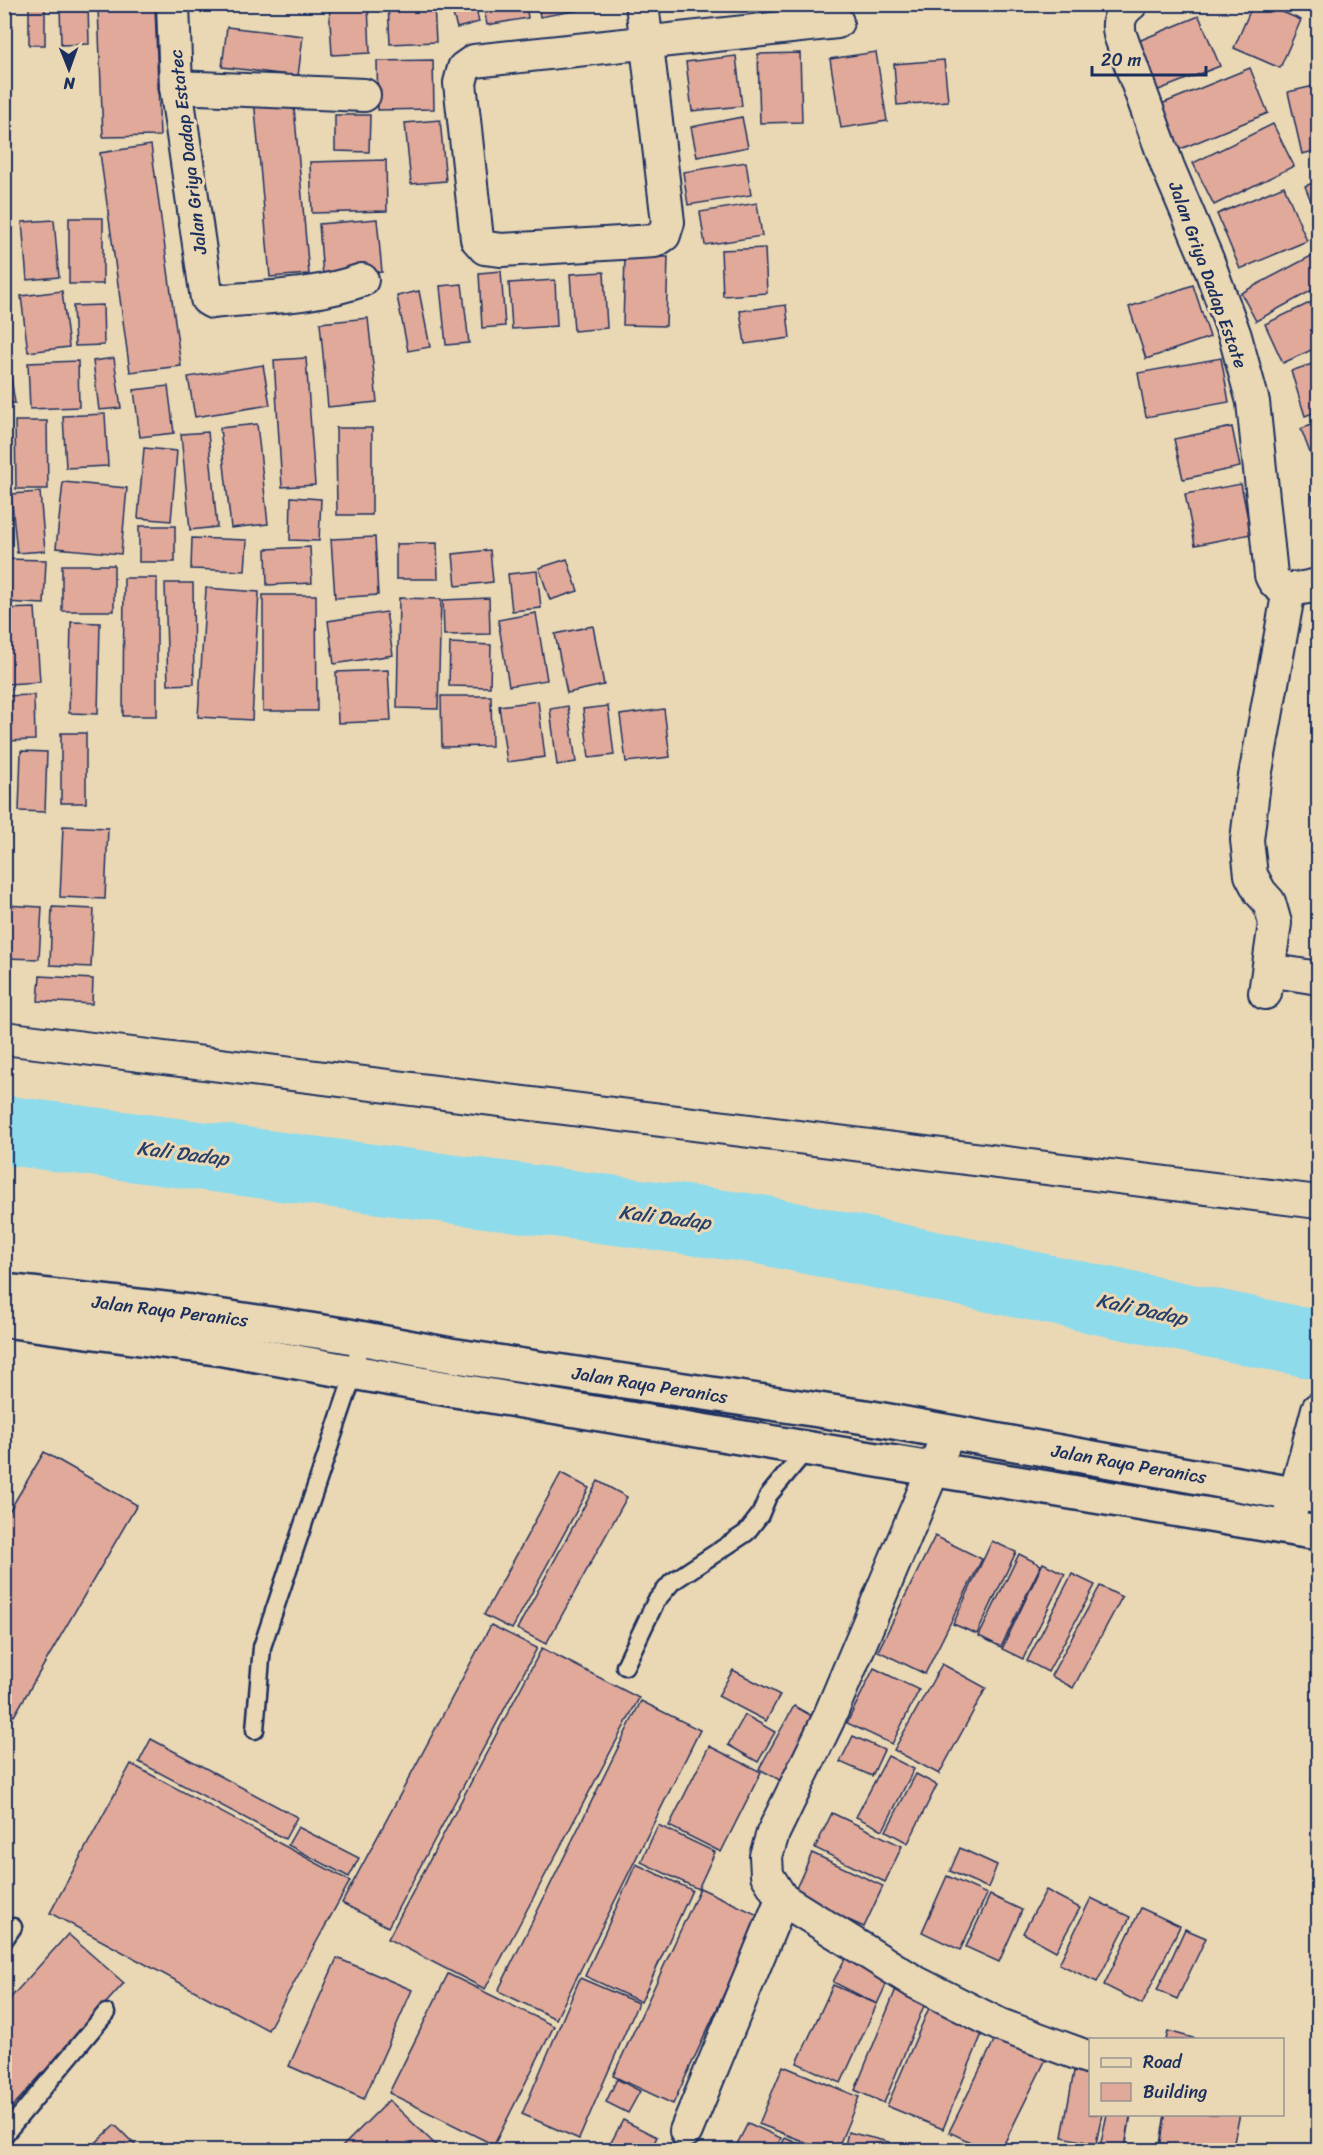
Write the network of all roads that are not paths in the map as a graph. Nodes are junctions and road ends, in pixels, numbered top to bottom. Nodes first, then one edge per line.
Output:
1 (173, 4) edge
2 (642, 4) edge
3 (1131, 4) edge
4 (837, 22) dead end
5 (647, 44) junction
6 (176, 87) junction
7 (364, 95) dead end
8 (362, 280) dead end
9 (1304, 587) edge
10 (1318, 978) edge
11 (4, 1038) edge
12 (1318, 1202) edge
13 (4, 1291) edge
14 (4, 1320) edge
15 (360, 1339) junction
16 (354, 1373) junction
17 (1318, 1409) edge
18 (949, 1432) junction
19 (808, 1448) junction
20 (935, 1470) junction
21 (1306, 1495) edge
22 (1287, 1528) junction
23 (1318, 1533) edge
24 (625, 1666) dead end
25 (255, 1730) dead end
26 (782, 1899) junction
27 (106, 2013) dead end
28 (1089, 2058) edge
29 (1148, 2116) edge
30 (686, 2131) dead end
31 (4, 2135) edge
32 (1142, 2151) edge

1 - 6 street, Jalan Griya Dadap Estatec
2 - 5 street
3 - 9 street, Jalan Griya Dadap Estate
4 - 5 street
5 - 5 street
6 - 7 street
6 - 8 street, Jalan Griya Dadap Estatec
9 - 10 street
11 - 12 street
13 - 15 street, Jalan Raya Peranics
14 - 16 street, Jalan Raya Peranics
15 - 16 lane
15 - 18 street, Jalan Raya Peranics
16 - 19 street, Jalan Raya Peranics
16 - 25 lane
17 - 21 street
18 - 20 street
18 - 21 street, Jalan Raya Peranics
19 - 20 street, Jalan Raya Peranics
19 - 24 lane
20 - 22 street, Jalan Raya Peranics
20 - 26 street
21 - 22 street
22 - 23 street, Jalan Raya Peranics
26 - 28 street
26 - 30 street
27 - 31 lane
29 - 32 street

